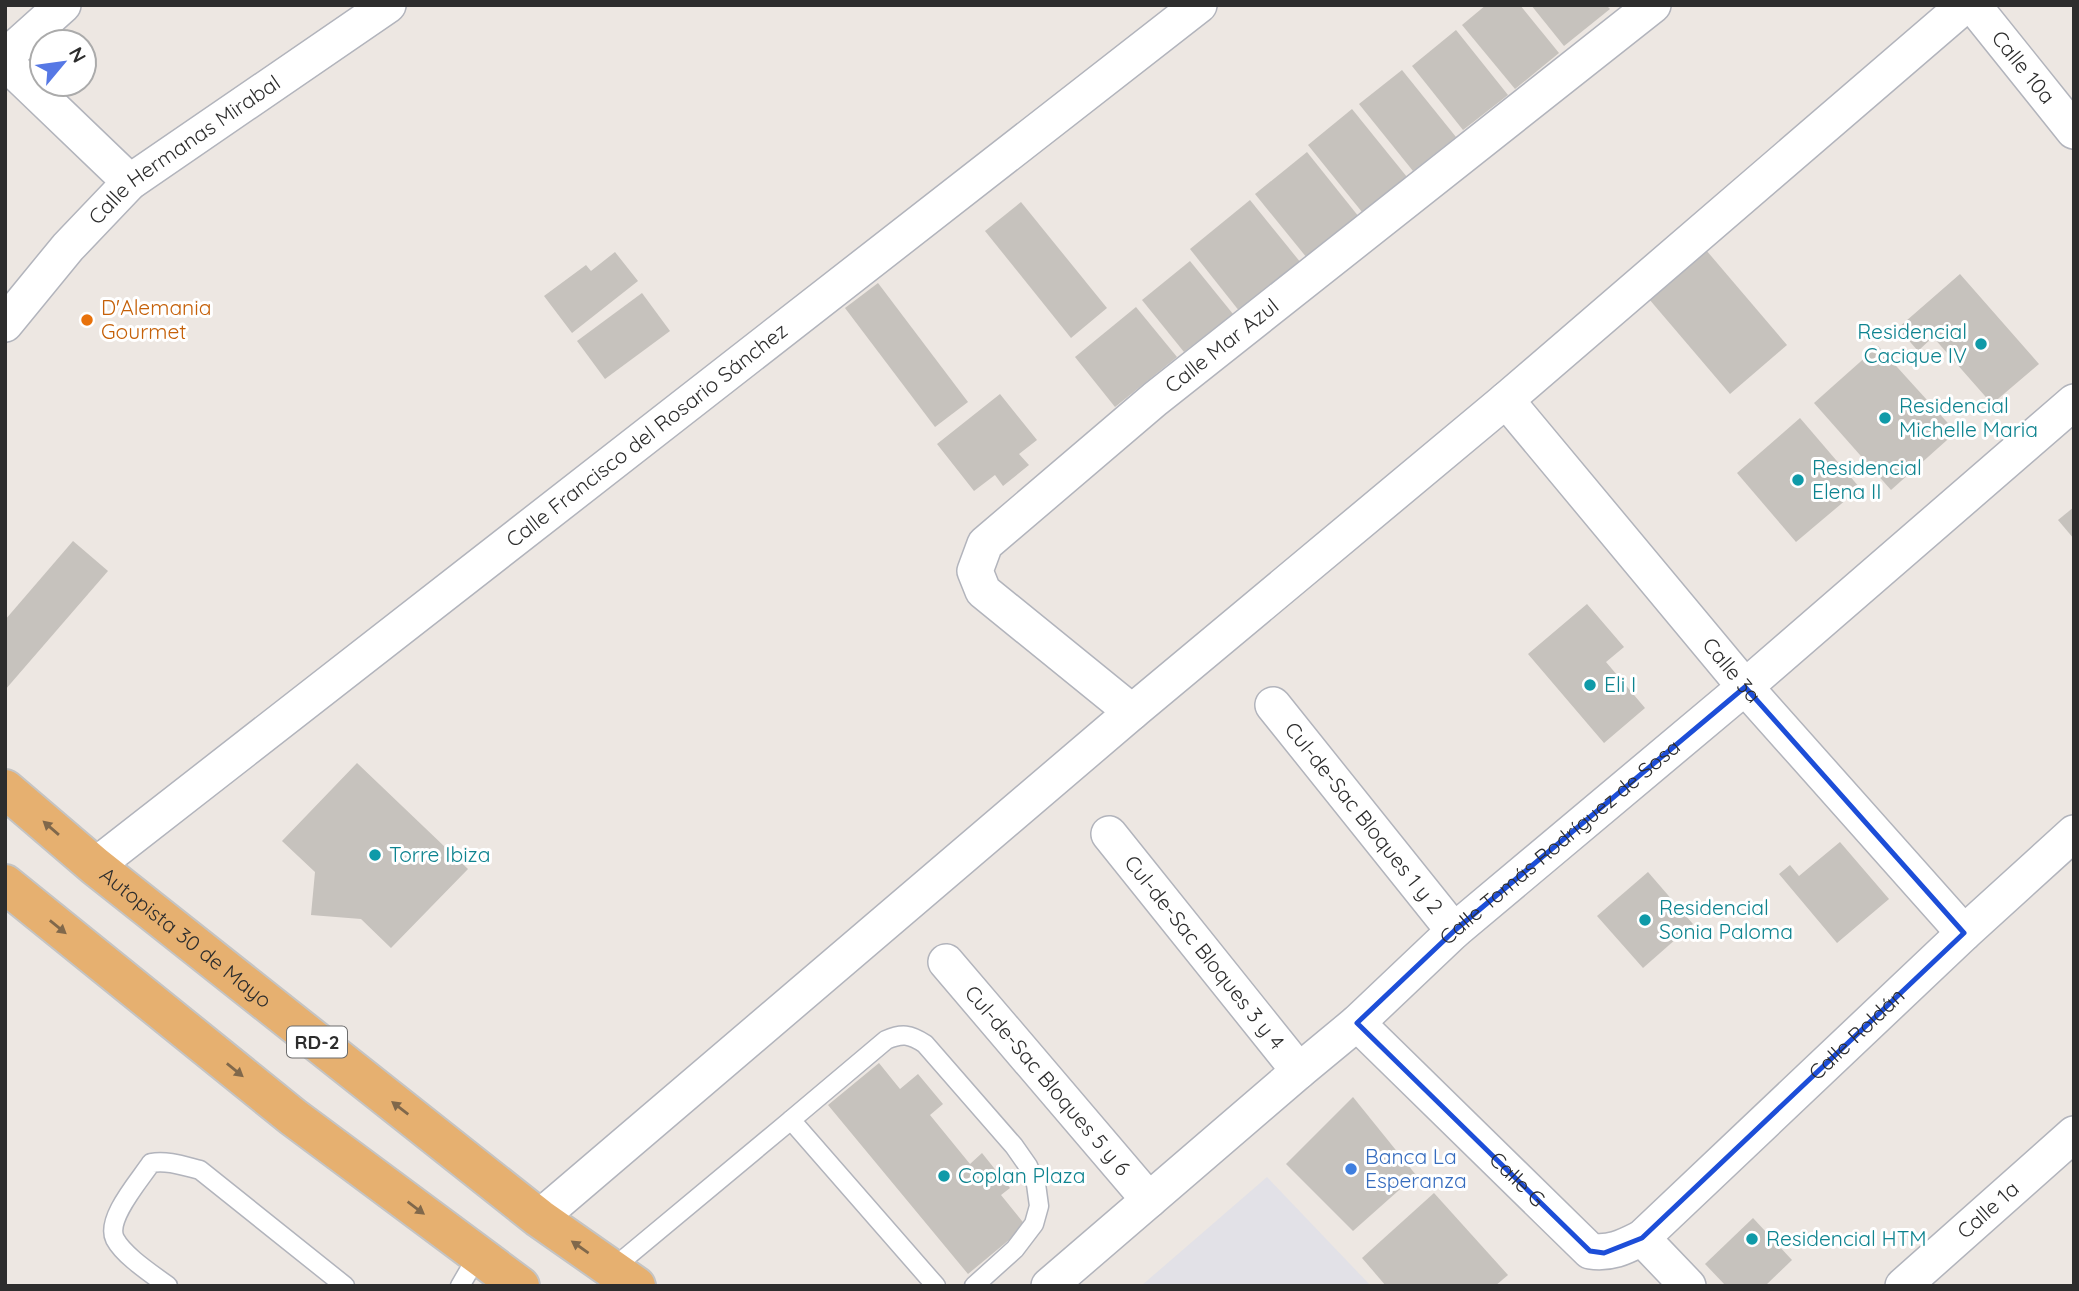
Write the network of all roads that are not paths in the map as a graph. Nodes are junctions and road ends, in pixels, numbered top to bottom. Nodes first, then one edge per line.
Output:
1 (62, 5) edge
2 (388, 5) edge
3 (1199, 5) edge
4 (1653, 5) edge
5 (1965, 5) edge
6 (1973, 5) edge
7 (5, 59) edge
8 (2074, 131) edge
9 (130, 182) junction
10 (5, 324) edge
11 (1506, 400) junction
12 (2074, 402) edge
13 (1745, 687) junction
14 (1273, 705) dead end
15 (1132, 712) junction
16 (5, 789) edge
17 (2074, 833) edge
18 (1110, 834) dead end
19 (95, 866) junction
20 (5, 884) edge
21 (1454, 931) junction
22 (1964, 933) junction
23 (946, 962) dead end
24 (1357, 1023) junction
25 (1299, 1071) junction
26 (791, 1120) junction
27 (2074, 1133) edge
28 (1149, 1200) junction
29 (539, 1218) junction
30 (1642, 1238) junction
31 (469, 1270) edge
32 (624, 1277) edge
33 (167, 1286) edge
34 (345, 1286) edge
35 (520, 1286) edge
36 (936, 1286) edge
37 (974, 1286) edge
38 (1049, 1286) edge
39 (1688, 1286) edge
40 (1903, 1286) edge

1 - 7 street
2 - 9 street, Calle Hermanas Mirabal
3 - 19 street, Calle Francisco del Rosario Sánchez
4 - 15 street, Calle Mar Azul
5 - 11 street
6 - 8 street, Calle 10a
7 - 9 street
9 - 10 street, Calle Hermanas Mirabal
11 - 13 street, Calle 3a
11 - 15 street
12 - 13 street, Calle Tomás Rodríguez de Sosa
13 - 21 street, Calle Tomás Rodríguez de Sosa
13 - 22 street, Calle 3a
14 - 21 street, Cul-de-Sac Bloques 1 y 2
15 - 29 street
19 -> 16 highway, Autopista 30 de Mayo / RD-2
17 - 22 street, Calle Roldán
18 - 25 street, Cul-de-Sac Bloques 3 y 4
29 -> 19 highway, Autopista 30 de Mayo / RD-2
20 -> 31 highway
21 - 24 street, Calle Tomás Rodríguez de Sosa
22 - 30 street, Calle Roldán
23 - 28 street, Cul-de-Sac Bloques 5 y 6
24 - 25 street, Calle Tomás Rodríguez de Sosa
24 - 30 street, Calle G
25 - 28 street, Calle Tomás Rodríguez de Sosa
26 - 32 lane
26 - 36 lane
26 - 37 lane
27 - 40 street, Calle 1a
28 - 38 street, Calle Tomás Rodríguez de Sosa
32 -> 29 highway, Autopista 30 de Mayo / RD-2
30 - 39 street
31 - 35 highway
33 - 34 lane

